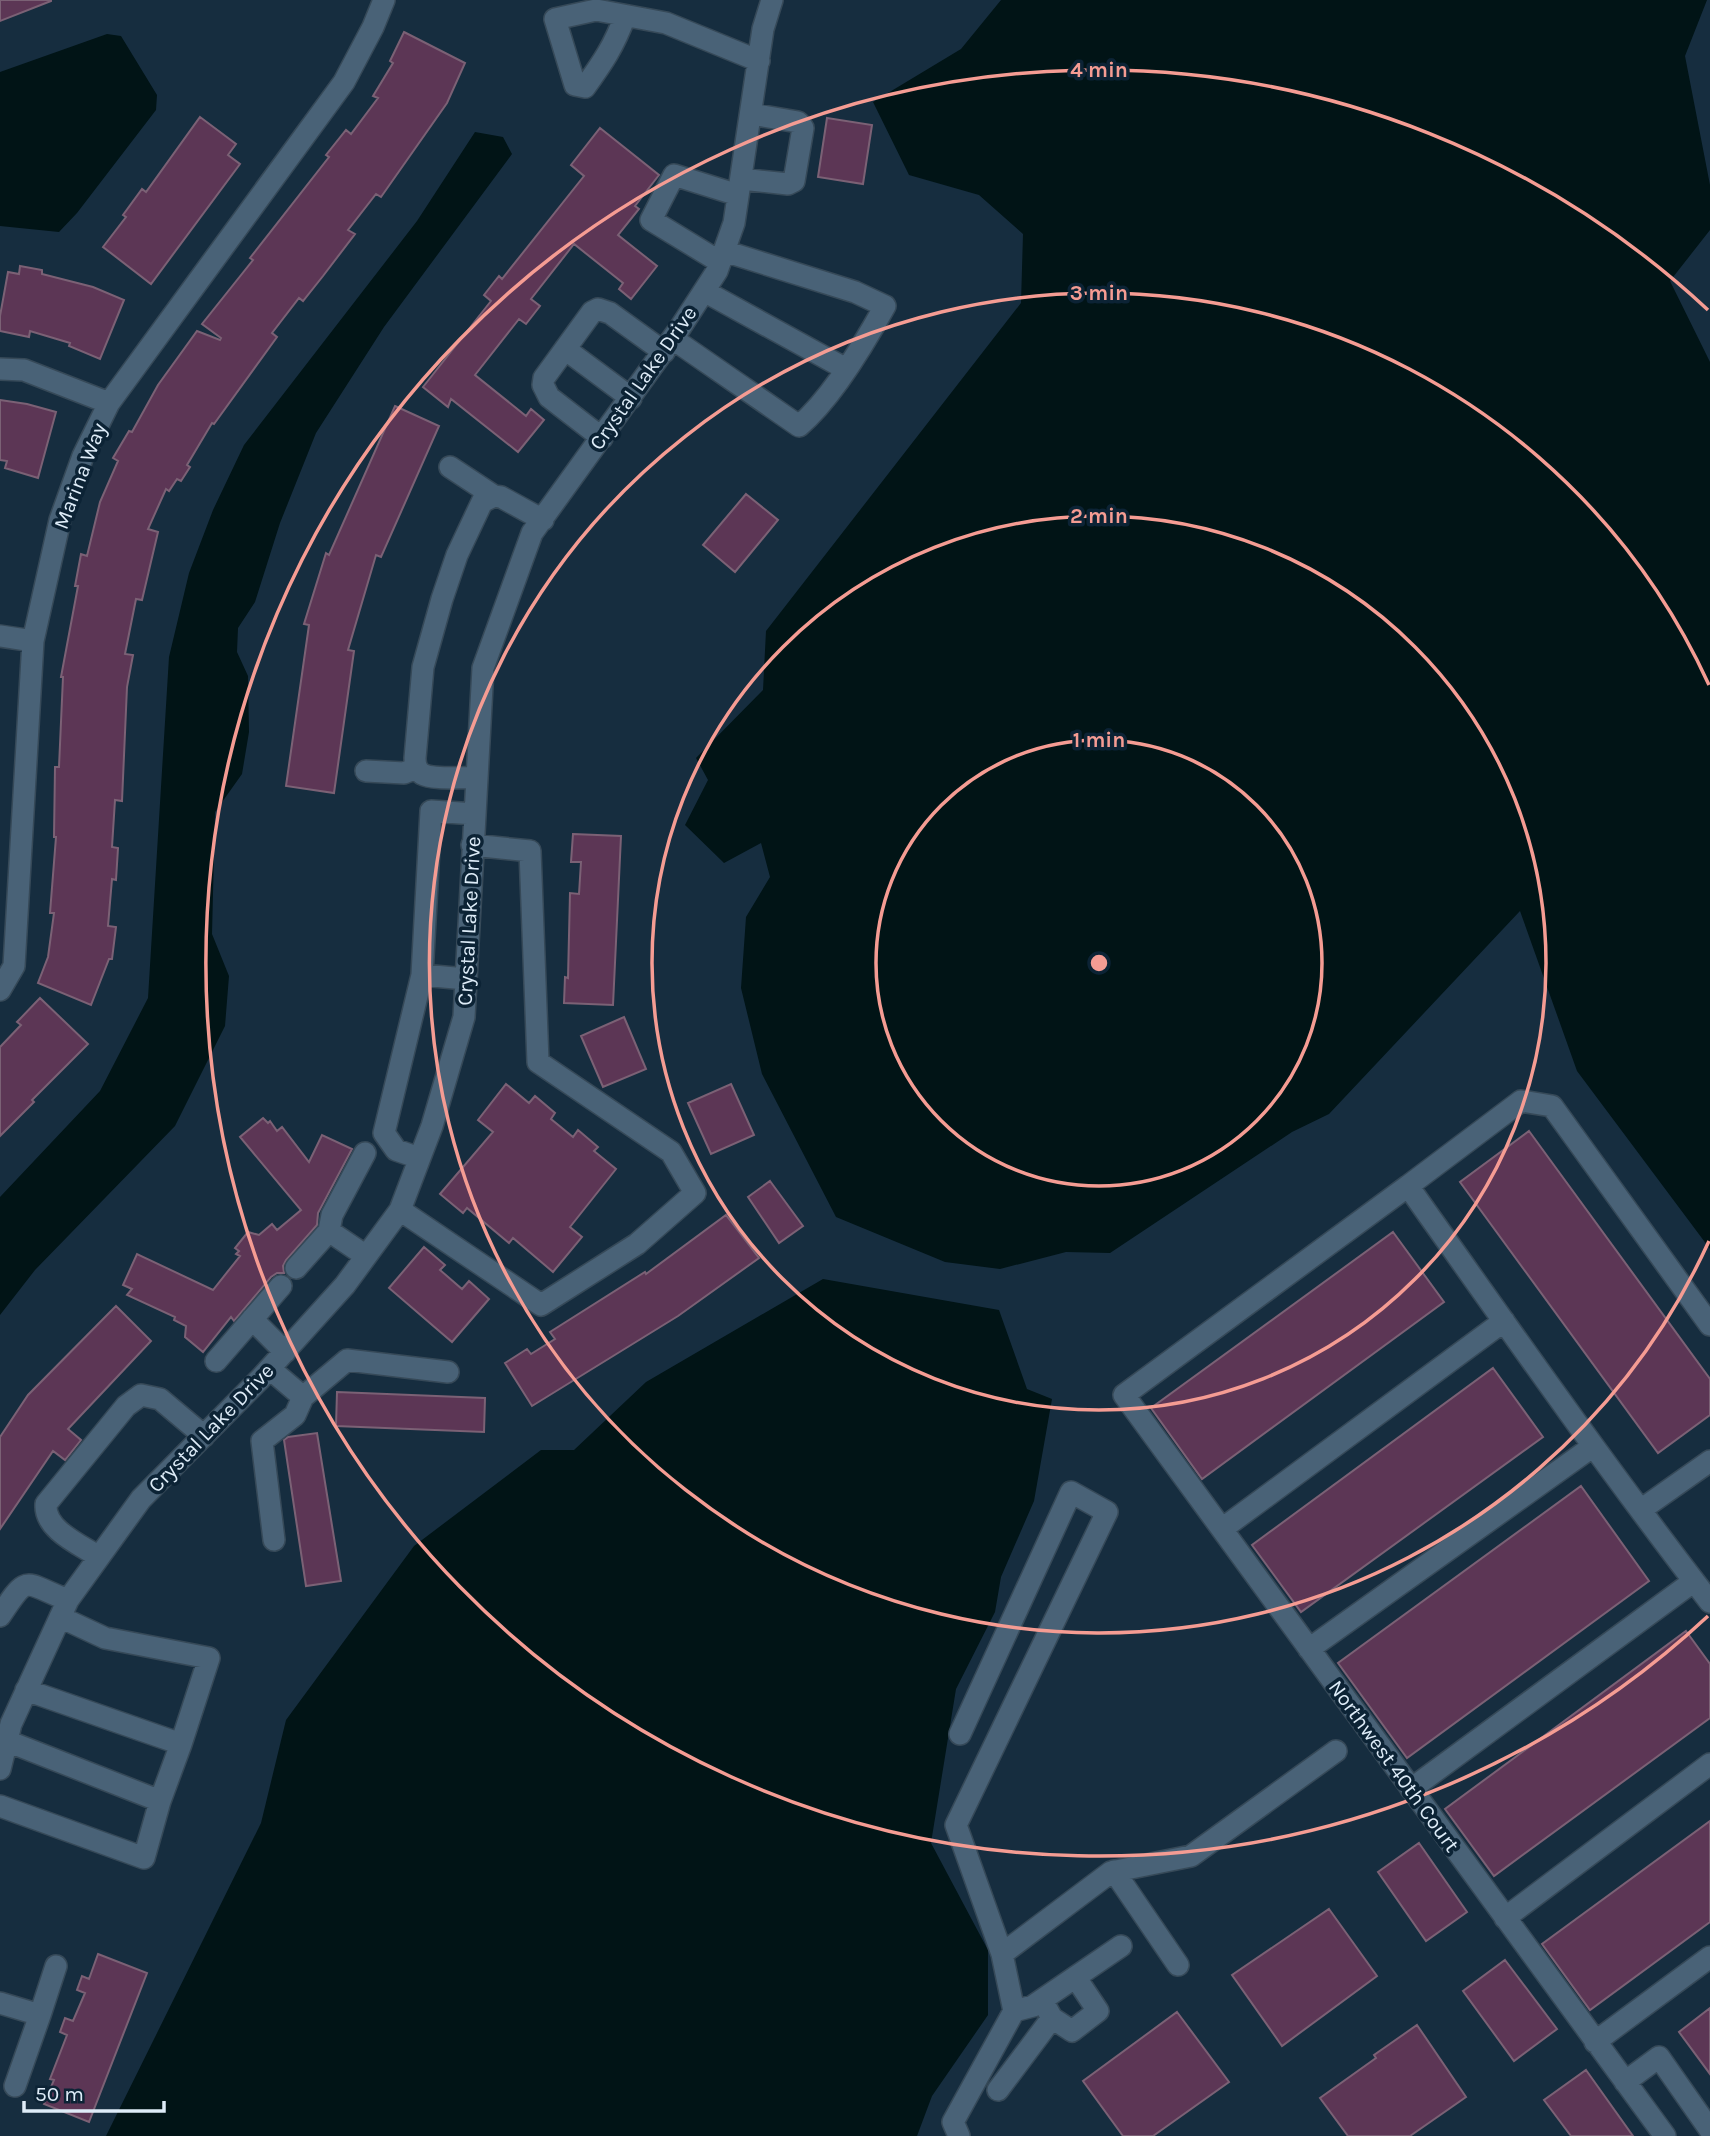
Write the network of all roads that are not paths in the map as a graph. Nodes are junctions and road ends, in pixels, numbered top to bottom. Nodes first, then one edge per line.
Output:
1 (384, 0) edge
2 (772, 0) edge
3 (625, 16) dead end
4 (759, 61) junction
5 (751, 114) junction
6 (740, 187) junction
7 (722, 257) junction
8 (704, 291) junction
9 (668, 345) junction
10 (565, 349) junction
11 (0, 369) edge
12 (846, 369) junction
13 (631, 398) junction
14 (110, 403) junction
15 (602, 438) junction
16 (450, 467) dead end
17 (494, 496) junction
18 (542, 520) junction
19 (0, 636) edge
20 (33, 641) junction
21 (416, 768) junction
22 (366, 771) dead end
23 (476, 778) junction
24 (475, 814) junction
25 (472, 845) junction
26 (422, 975) junction
27 (466, 979) junction
28 (0, 990) edge
29 (365, 1153) dead end
30 (419, 1158) junction
31 (1409, 1186) junction
32 (400, 1210) junction
33 (329, 1231) junction
34 (366, 1256) junction
35 (296, 1268) dead end
36 (281, 1286) dead end
37 (252, 1319) junction
38 (1504, 1321) junction
39 (1710, 1325) edge
40 (285, 1352) junction
41 (216, 1361) dead end
42 (270, 1369) junction
43 (448, 1372) dead end
44 (303, 1398) junction
45 (204, 1436) junction
46 (1592, 1447) junction
47 (1710, 1461) edge
48 (1642, 1509) junction
49 (1222, 1529) junction
50 (274, 1540) dead end
51 (99, 1557) junction
52 (1694, 1581) junction
53 (1710, 1602) edge
54 (64, 1608) junction
55 (0, 1616) edge
56 (1309, 1649) junction
57 (26, 1690) junction
58 (960, 1734) dead end
59 (5, 1735) edge
60 (181, 1744) junction
61 (1336, 1751) dead end
62 (1710, 1764) edge
63 (0, 1769) edge
64 (1411, 1789) junction
65 (160, 1801) junction
66 (0, 1806) edge
67 (1114, 1871) junction
68 (1505, 1918) junction
69 (1121, 1947) dead end
70 (1002, 1954) junction
71 (1710, 1957) edge
72 (1178, 1965) dead end
73 (56, 1966) dead end
74 (1076, 1978) junction
75 (0, 2003) edge
76 (1047, 2009) junction
77 (1014, 2011) junction
78 (40, 2015) junction
79 (1595, 2042) junction
80 (1625, 2082) junction
81 (15, 2086) dead end
82 (998, 2090) dead end
83 (1710, 2130) edge
84 (958, 2136) edge
85 (1665, 2136) edge

1 - 14 street, Marina Way
2 - 4 street, Crystal Lake Drive
3 - 4 street
4 - 5 street, Crystal Lake Drive
5 - 6 street, Crystal Lake Drive
5 - 6 street
6 - 7 street, Crystal Lake Drive
6 - 7 street
7 - 8 street, Crystal Lake Drive
7 - 12 street
8 - 9 street, Crystal Lake Drive
8 - 12 street
9 - 10 street
9 - 12 street
9 - 13 street, Crystal Lake Drive
10 - 13 street
10 - 15 street
11 - 14 street
13 - 15 street, Crystal Lake Drive
14 - 20 street, Marina Way
15 - 18 street, Crystal Lake Drive
16 - 17 street
17 - 18 street
17 - 21 street
18 - 23 street, Crystal Lake Drive
19 - 20 street
20 - 28 street, Marina Way
21 - 22 street
21 - 23 street
23 - 24 street, Crystal Lake Drive
24 - 25 street, Crystal Lake Drive
24 - 26 street
25 - 27 street, Crystal Lake Drive
25 - 32 street
26 - 27 street
26 - 30 street
27 - 30 street, Crystal Lake Drive
29 - 33 street
30 - 32 street, Crystal Lake Drive
31 - 38 street
31 - 39 street
31 - 49 street, Northwest 40th Court
32 - 34 street, Crystal Lake Drive
33 - 34 street
33 - 35 street
34 - 40 street, Crystal Lake Drive
36 - 37 street
37 - 40 street
37 - 41 street
38 - 46 street
38 - 49 street
40 - 42 street, Crystal Lake Drive
42 - 44 street
42 - 45 street, Crystal Lake Drive
43 - 44 street
44 - 50 street
45 - 51 street, Crystal Lake Drive
45 - 51 street
46 - 48 street
46 - 56 street
47 - 48 street
48 - 52 street
49 - 56 street, Northwest 40th Court
51 - 54 street, Crystal Lake Drive
52 - 53 street
52 - 64 street
54 - 55 street
54 - 57 street, Crystal Lake Drive
54 - 60 street
56 - 64 street, Northwest 40th Court
57 - 59 street, Crystal Lake Drive
57 - 60 street
58 - 70 street
59 - 63 street, Crystal Lake Drive
59 - 65 street
60 - 65 street
61 - 67 street
62 - 68 street
64 - 68 street, Northwest 40th Court
65 - 66 street
67 - 70 street
67 - 72 street
68 - 79 street, Northwest 40th Court
69 - 74 street
70 - 77 street
71 - 79 street
73 - 78 street
74 - 76 street
74 - 76 street
75 - 78 street
76 - 77 street
76 - 82 street
77 - 84 street
78 - 81 street
79 - 80 street, Northwest 40th Court
80 - 83 street
80 - 85 street, Northwest 40th Court

